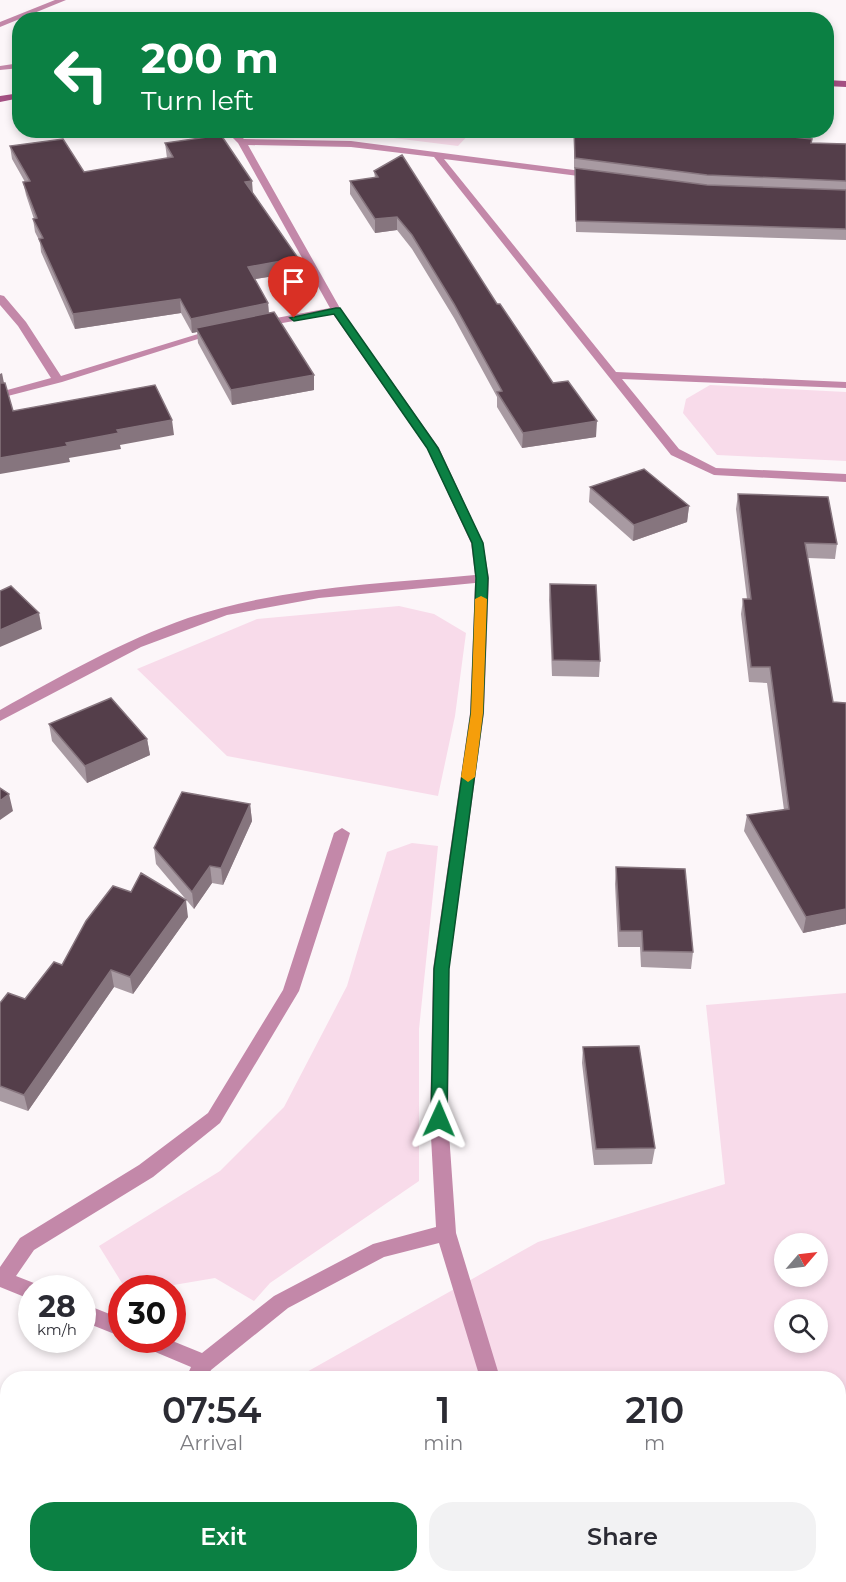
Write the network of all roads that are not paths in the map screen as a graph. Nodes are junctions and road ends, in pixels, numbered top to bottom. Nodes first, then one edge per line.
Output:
1 (62, 0) edge
2 (32, 12) edge
3 (238, 138) edge
4 (242, 142) junction
5 (438, 157) junction
6 (600, 176) edge
7 (0, 298) edge
8 (336, 310) junction
9 (245, 327) edge
10 (222, 331) edge
11 (613, 375) junction
12 (58, 380) junction
13 (846, 385) edge
14 (0, 395) edge
15 (846, 478) edge
16 (482, 578) junction
17 (0, 716) edge
18 (342, 834) dead end
19 (446, 1233) junction
20 (1, 1278) edge
21 (18, 1285) edge
22 (170, 1353) edge
23 (200, 1371) edge
24 (488, 1371) edge

1 - 2 street
3 - 4 street
4 - 5 street
4 - 8 street
5 - 6 street
5 - 11 street
7 - 12 street
8 - 9 street
8 - 16 street
10 - 12 street
11 - 13 street
11 - 15 street
12 - 14 street
16 - 17 street
16 - 19 street
18 - 20 street
19 - 23 street
19 - 24 street
20 - 21 street
22 - 23 street

